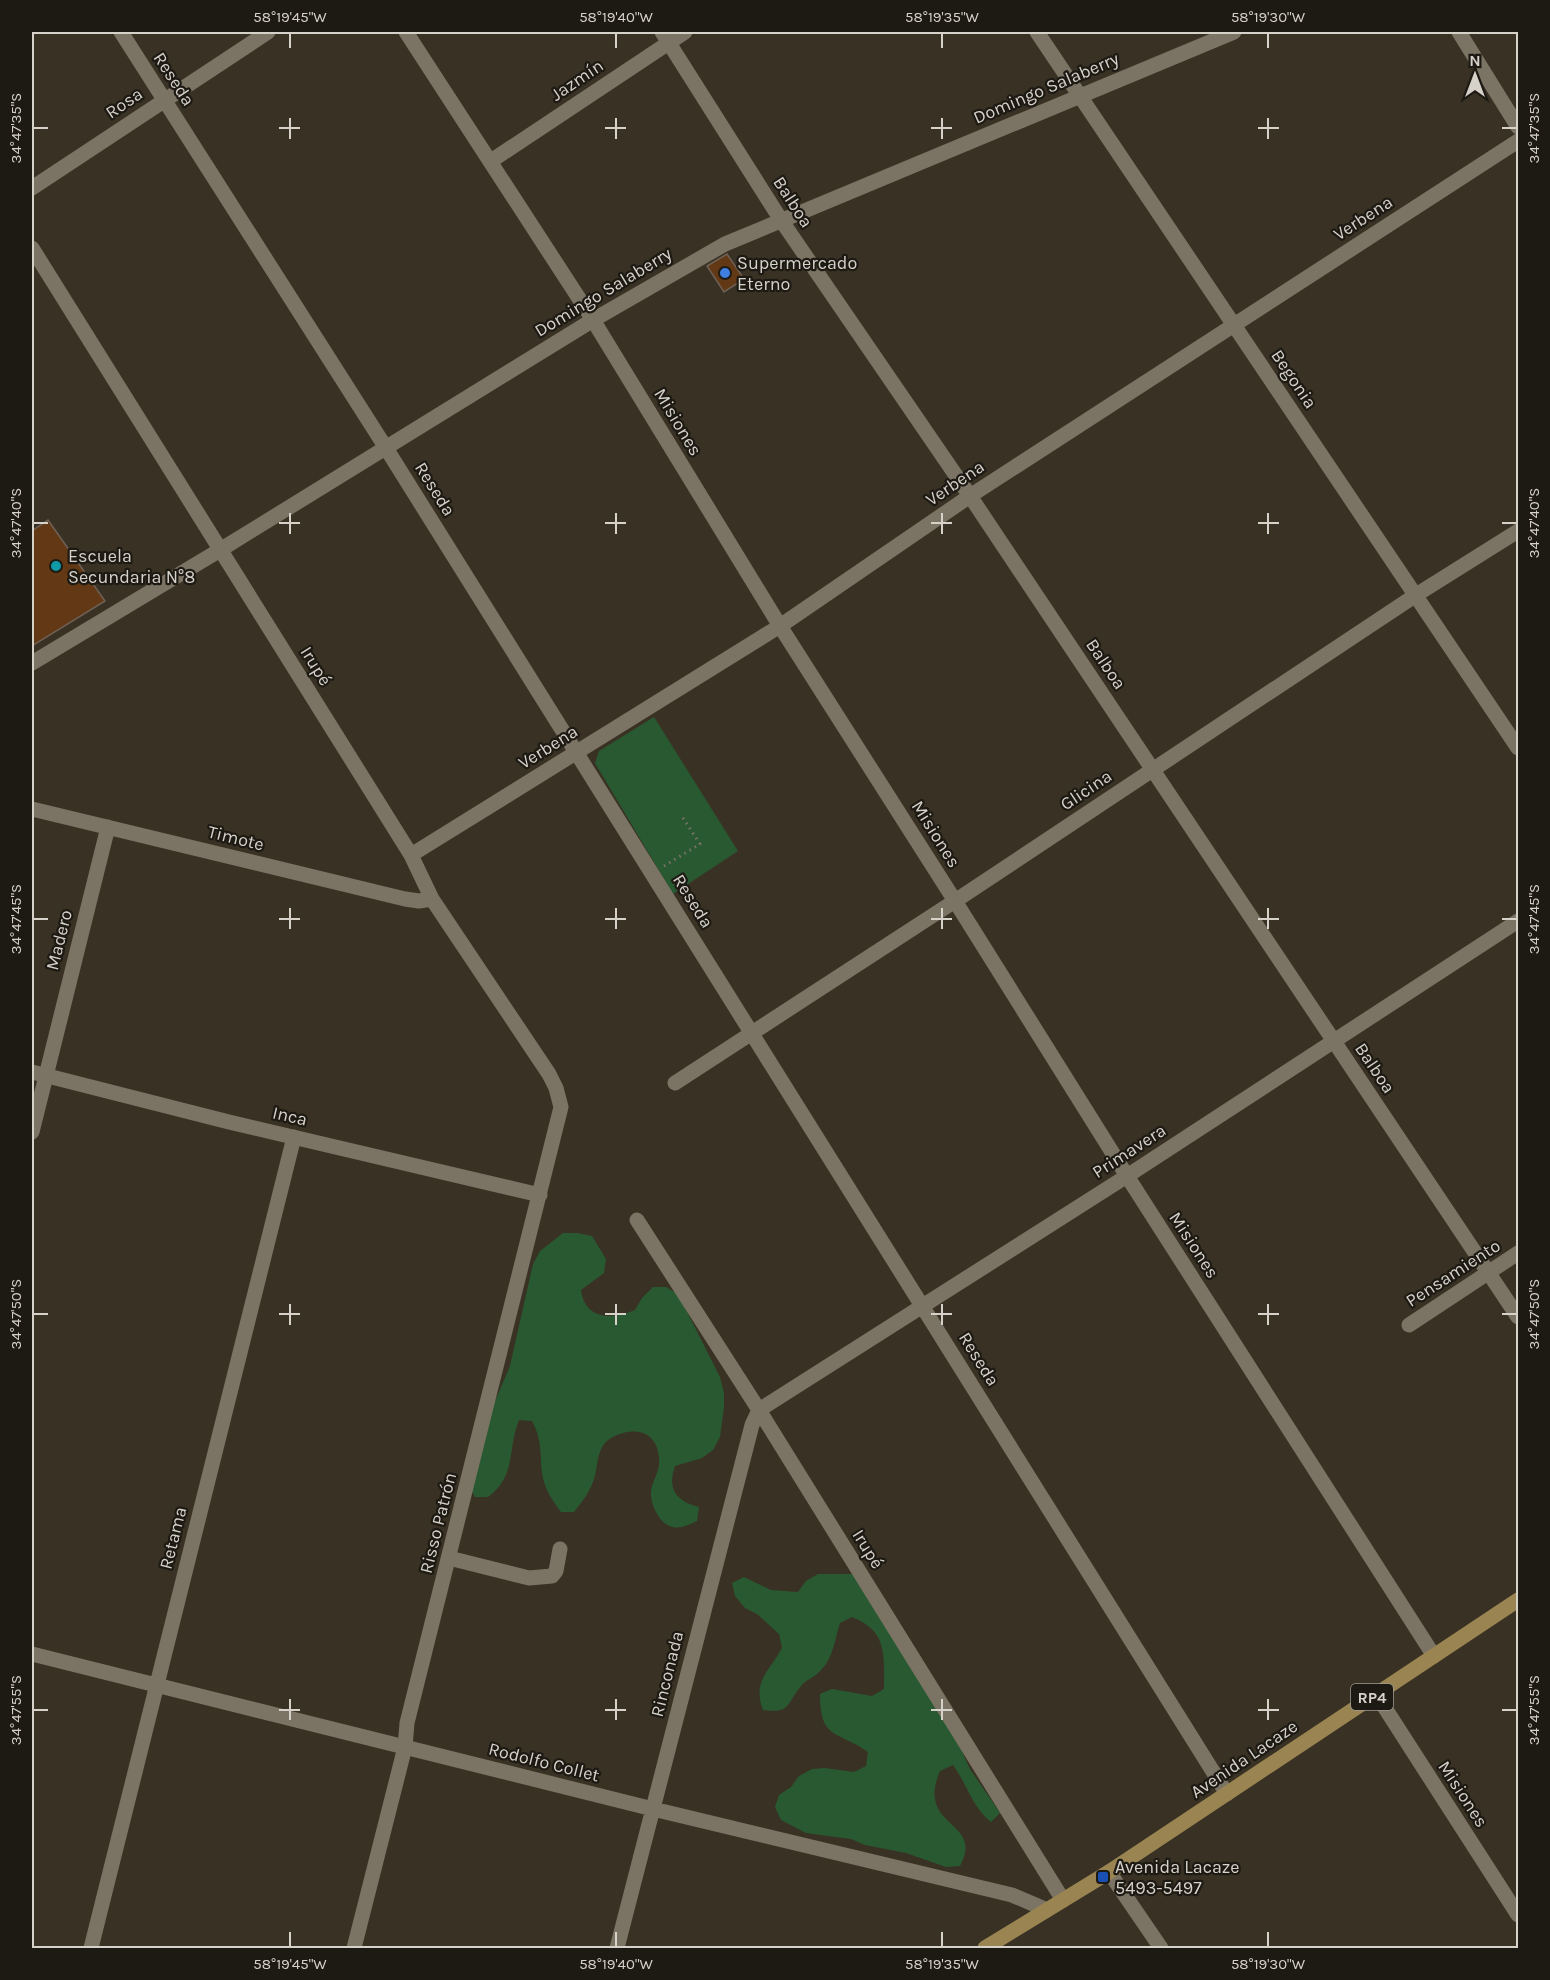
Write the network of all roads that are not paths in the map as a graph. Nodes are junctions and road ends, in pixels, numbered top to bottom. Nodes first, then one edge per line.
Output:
1 (121, 32) edge
2 (268, 32) edge
3 (406, 32) edge
4 (685, 32) edge
5 (1037, 32) edge
6 (1234, 32) edge
7 (1459, 32) edge
8 (665, 37) edge
9 (1079, 95) junction
10 (164, 100) junction
11 (1518, 127) edge
12 (1518, 141) edge
13 (491, 161) junction
14 (32, 188) edge
15 (781, 220) junction
16 (32, 248) edge
17 (593, 320) junction
18 (1234, 324) junction
19 (386, 448) junction
20 (970, 496) junction
21 (1518, 531) edge
22 (220, 550) junction
23 (1416, 595) junction
24 (780, 626) junction
25 (32, 663) edge
26 (1518, 748) edge
27 (576, 753) junction
28 (1153, 769) junction
29 (32, 809) edge
30 (108, 827) junction
31 (411, 855) junction
32 (432, 899) junction
33 (955, 901) junction
34 (1518, 921) edge
35 (752, 1032) junction
36 (1334, 1041) junction
37 (39, 1074) edge
38 (675, 1083) dead end
39 (561, 1107) joint
40 (32, 1132) edge
41 (294, 1137) junction
42 (1127, 1176) junction
43 (540, 1195) junction
44 (637, 1220) dead end
45 (1518, 1253) edge
46 (1488, 1273) junction
47 (922, 1305) junction
48 (1518, 1317) edge
49 (1409, 1325) dead end
50 (759, 1410) junction
51 (560, 1549) dead end
52 (449, 1558) junction
53 (1518, 1600) edge
54 (32, 1654) edge
55 (1434, 1656) junction
56 (156, 1684) junction
57 (1376, 1694) junction
58 (405, 1747) junction
59 (1227, 1794) junction
60 (653, 1809) junction
61 (1109, 1872) junction
62 (1063, 1900) junction
63 (1047, 1910) junction
64 (1518, 1915) edge
65 (91, 1948) edge
66 (354, 1948) edge
67 (617, 1948) edge
68 (986, 1948) edge
69 (1161, 1948) edge

1 - 10 street, Reseda
2 - 10 street, Rosa
3 - 13 street, Misiones
4 - 8 street, Jazmín
5 - 9 street, Begonia
6 - 9 street, Domingo Salaberry
7 - 11 street
8 - 13 street, Jazmín
8 - 15 street, Balboa
9 - 15 street, Domingo Salaberry
9 - 18 street, Begonia
10 - 14 street, Rosa
10 - 19 street, Reseda
12 - 18 street, Verbena
13 - 17 street, Misiones
15 - 17 street, Domingo Salaberry
15 - 20 street, Balboa
16 - 22 street, Irupé
17 - 19 street, Domingo Salaberry
17 - 24 street, Misiones
18 - 20 street, Verbena
18 - 23 street, Begonia
19 - 22 street, Domingo Salaberry
19 - 27 street, Reseda
20 - 24 street, Verbena
20 - 28 street, Balboa
21 - 23 street, Glicina
22 - 25 street, Domingo Salaberry
22 - 31 street, Irupé
23 - 26 street, Begonia
23 - 28 street, Glicina
24 - 27 street, Verbena
24 - 33 street, Misiones
27 - 31 street, Verbena
27 - 35 street, Reseda
28 - 33 street, Glicina
28 - 36 street, Balboa
29 - 30 street, Timote
30 - 32 street, Timote
30 - 37 street, Madero
31 - 32 street, Irupé
32 - 39 street, Irupé
33 - 35 street, Glicina
33 - 42 street, Misiones
34 - 36 street, Primavera
35 - 38 street, Glicina
35 - 47 street, Reseda
36 - 42 street, Primavera
36 - 46 street, Balboa
37 - 40 street, Madero
37 - 41 street, Inca
39 - 43 street, Risso Patrón
41 - 43 street, Inca
41 - 56 street, Retama
42 - 47 street, Primavera
42 - 55 street, Misiones
43 - 52 street, Risso Patrón
44 - 50 street, Irupé
45 - 46 street, Pensamiento
46 - 48 street, Balboa
46 - 49 street, Pensamiento
47 - 50 street, Primavera
47 - 59 street, Reseda
50 - 60 street, Rinconada
50 - 62 street, Irupé
51 - 52 street
52 - 58 street, Risso Patrón
53 - 55 main road, Avenida Lacaze / RP4
54 - 56 street, Rodolfo Collet
55 - 57 main road, Avenida Lacaze / RP4
56 - 58 street, Rodolfo Collet
56 - 65 street, Retama
57 - 59 main road, Avenida Lacaze / RP4
57 - 64 street, Misiones
58 - 60 street, Rodolfo Collet
58 - 66 street, Risso Patrón
59 - 61 main road, Avenida Lacaze / RP4
60 - 63 street, Rodolfo Collet
60 - 67 street, Rinconada
61 - 62 main road, Avenida Lacaze / RP4
61 - 69 street
62 - 63 main road, Avenida Lacaze / RP4
63 - 68 main road, Avenida Lacaze / RP4

